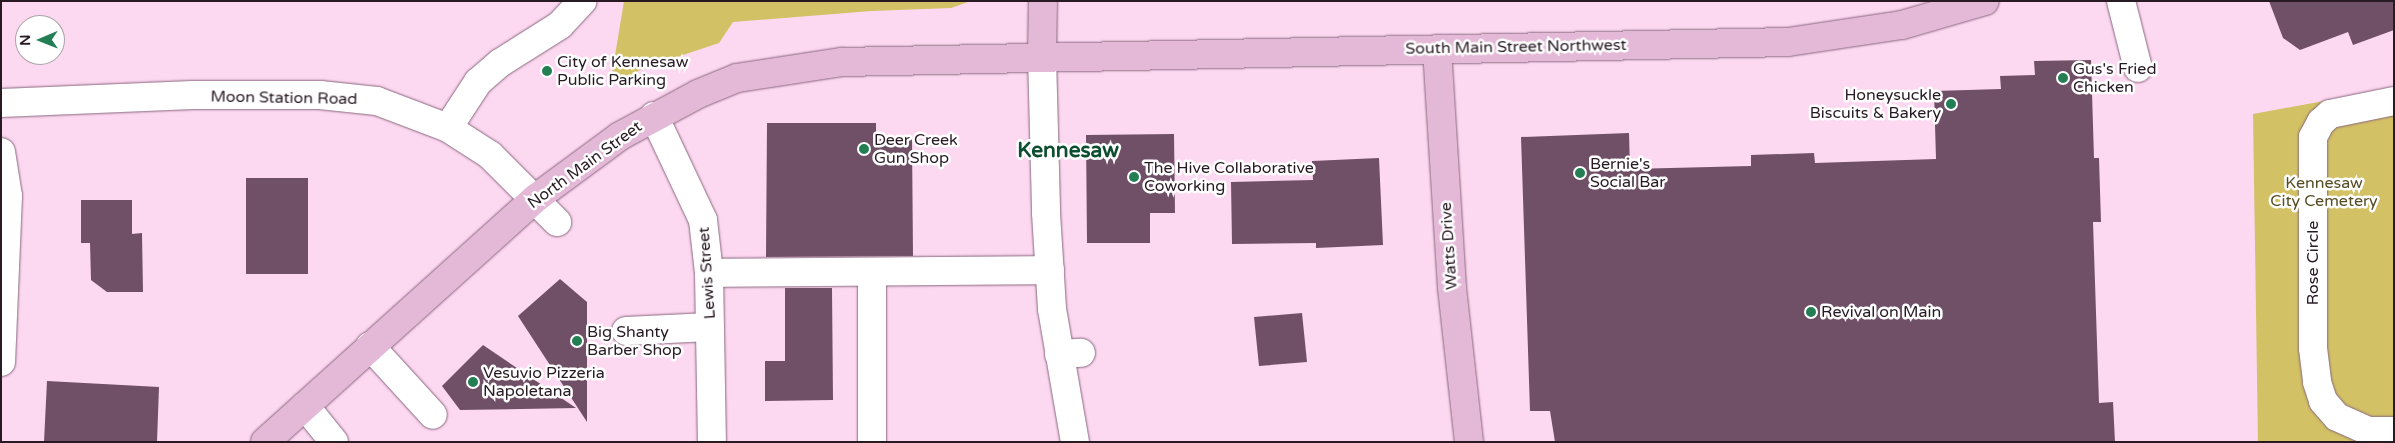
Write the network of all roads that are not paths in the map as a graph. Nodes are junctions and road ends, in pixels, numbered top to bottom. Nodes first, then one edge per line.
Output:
1 (582, 1) edge
2 (1043, 1) edge
3 (1985, 1) edge
4 (2121, 1) edge
5 (1437, 49) junction
6 (1042, 56) junction
7 (2138, 68) dead end
8 (2394, 100) edge
9 (1, 103) edge
10 (654, 116) junction
11 (448, 128) junction
12 (1, 152) edge
13 (536, 198) junction
14 (557, 222) dead end
15 (1050, 270) junction
16 (709, 274) junction
17 (872, 274) junction
18 (710, 327) junction
19 (626, 331) dead end
20 (370, 346) junction
21 (1, 362) edge
22 (305, 406) junction
23 (433, 415) dead end
24 (2394, 431) edge
25 (265, 442) edge
26 (334, 442) edge
27 (712, 442) edge
28 (872, 442) edge
29 (1075, 442) edge
30 (1469, 442) edge

1 - 11 street
2 - 6 main road
3 - 5 main road, South Main Street Northwest
4 - 7 street
5 - 6 main road, South Main Street Northwest
5 - 30 main road, Watts Drive
6 - 10 main road, North Main Street
6 - 15 street
8 - 24 street, Rose Circle
9 - 11 street, Moon Station Road
10 - 13 main road, North Main Street
10 - 16 street, Lewis Street
11 - 13 street, Moon Station Road
12 - 21 street
13 - 14 street, Moon Station Road
13 - 20 main road, North Main Street
15 - 17 street
15 - 29 street
16 - 17 street
16 - 18 street, Lewis Street
17 - 28 street
18 - 19 street
18 - 27 street, Lewis Street
20 - 22 main road, North Main Street
20 - 23 street
22 - 25 main road, North Main Street
22 - 26 street

